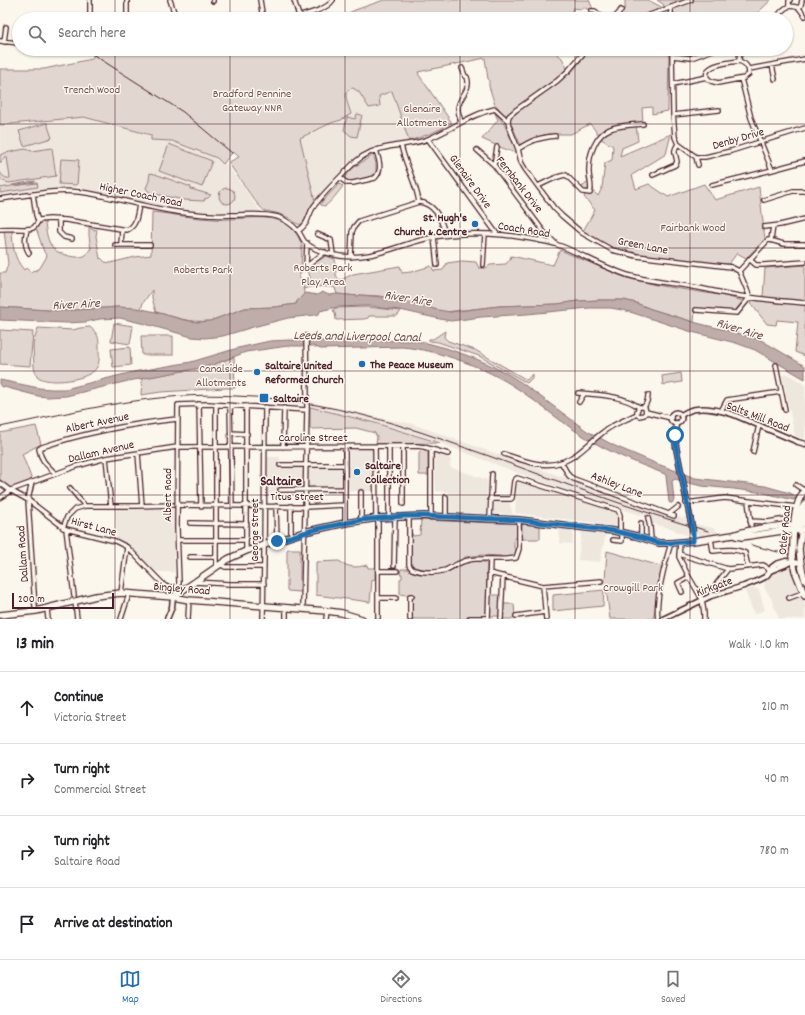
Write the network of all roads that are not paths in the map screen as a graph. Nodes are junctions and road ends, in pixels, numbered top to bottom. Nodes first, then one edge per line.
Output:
1 (90, 0) edge
2 (94, 0) edge
3 (127, 0) edge
4 (170, 0) edge
5 (260, 0) edge
6 (294, 0) edge
7 (333, 0) edge
8 (691, 0) edge
9 (790, 0) edge
10 (802, 0) edge
11 (789, 6) junction
12 (671, 7) junction
13 (799, 8) junction
14 (591, 11) dead end
15 (90, 12) edge
16 (127, 12) edge
17 (174, 12) edge
18 (262, 12) edge
19 (298, 12) edge
20 (312, 12) edge
21 (596, 12) edge
22 (658, 12) edge
23 (671, 12) edge
24 (781, 12) edge
25 (805, 16) edge
26 (6, 27) dead end
27 (2, 42) edge
28 (12, 43) edge
29 (580, 56) edge
30 (672, 56) joint
31 (696, 56) edge
32 (739, 56) edge
33 (805, 59) edge
34 (739, 60) junction
35 (772, 65) junction
36 (462, 68) dead end
37 (749, 69) junction
38 (707, 77) junction
39 (741, 79) junction
40 (775, 79) dead end
41 (673, 84) junction
42 (719, 110) dead end
43 (673, 115) junction
44 (508, 121) junction
45 (461, 122) junction
46 (643, 124) dead end
47 (805, 128) edge
48 (555, 136) dead end
49 (428, 139) junction
50 (760, 142) junction
51 (678, 144) junction
52 (401, 145) junction
53 (497, 147) dead end
54 (518, 149) junction
55 (376, 150) junction
56 (477, 150) dead end
57 (696, 157) junction
58 (805, 160) edge
59 (494, 165) junction
60 (698, 165) dead end
61 (772, 170) junction
62 (653, 175) dead end
63 (340, 178) junction
64 (712, 185) dead end
65 (538, 186) junction
66 (805, 191) edge
67 (33, 194) junction
68 (0, 199) edge
69 (764, 200) dead end
70 (419, 202) junction
71 (139, 205) junction
72 (59, 219) junction
73 (805, 219) edge
74 (38, 221) junction
75 (773, 226) junction
76 (764, 227) dead end
77 (0, 229) edge
78 (26, 229) junction
79 (122, 230) junction
80 (298, 231) junction
81 (544, 232) junction
82 (317, 234) dead end
83 (485, 234) junction
84 (497, 234) junction
85 (445, 235) junction
86 (434, 237) junction
87 (72, 239) dead end
88 (771, 240) junction
89 (540, 241) junction
90 (307, 243) junction
91 (805, 244) edge
92 (115, 245) dead end
93 (121, 245) junction
94 (150, 245) dead end
95 (556, 245) junction
96 (325, 252) junction
97 (29, 253) dead end
98 (333, 254) junction
99 (351, 257) junction
100 (749, 259) junction
101 (805, 262) edge
102 (437, 265) dead end
103 (483, 265) dead end
104 (739, 271) junction
105 (750, 297) junction
106 (805, 303) edge
107 (696, 310) dead end
108 (306, 337) dead end
109 (776, 365) dead end
110 (781, 392) junction
111 (578, 393) dead end
112 (584, 394) junction
113 (648, 395) dead end
114 (579, 402) dead end
115 (199, 404) junction
116 (216, 405) junction
117 (230, 406) junction
118 (246, 406) junction
119 (639, 407) junction
120 (644, 407) junction
121 (265, 408) junction
122 (284, 408) junction
123 (307, 409) junction
124 (785, 410) dead end
125 (721, 411) junction
126 (646, 412) junction
127 (637, 414) junction
128 (681, 415) junction
129 (671, 418) junction
130 (177, 419) junction
131 (676, 423) junction
132 (759, 425) junction
133 (231, 433) junction
134 (247, 434) junction
135 (805, 444) edge
136 (389, 446) junction
137 (403, 446) junction
138 (177, 447) junction
139 (200, 447) junction
140 (216, 447) junction
141 (231, 447) junction
142 (247, 447) junction
143 (264, 447) junction
144 (283, 447) junction
145 (306, 447) junction
146 (345, 447) junction
147 (375, 447) junction
148 (431, 449) junction
149 (753, 452) dead end
150 (138, 453) junction
151 (448, 454) dead end
152 (504, 454) dead end
153 (106, 458) junction
154 (561, 462) junction
155 (306, 464) junction
156 (345, 464) junction
157 (280, 465) dead end
158 (55, 473) junction
159 (492, 474) dead end
160 (32, 482) junction
161 (0, 483) edge
162 (796, 485) dead end
163 (70, 488) dead end
164 (305, 489) junction
165 (345, 489) junction
166 (11, 490) junction
167 (280, 490) dead end
168 (804, 491) edge
169 (361, 492) dead end
170 (446, 497) dead end
171 (0, 498) edge
172 (490, 499) junction
173 (28, 500) junction
174 (748, 502) junction
175 (686, 503) junction
176 (403, 504) dead end
177 (178, 505) junction
178 (345, 505) junction
179 (797, 505) junction
180 (805, 505) edge
181 (85, 506) junction
182 (111, 506) junction
183 (142, 506) junction
184 (173, 506) dead end
185 (201, 506) junction
186 (216, 506) junction
187 (232, 506) junction
188 (247, 506) junction
189 (264, 506) junction
190 (276, 506) junction
191 (291, 506) junction
192 (305, 506) junction
193 (678, 507) dead end
194 (669, 514) junction
195 (409, 516) junction
196 (432, 516) junction
197 (446, 516) junction
198 (674, 516) dead end
199 (392, 517) junction
200 (377, 518) junction
201 (490, 518) junction
202 (648, 518) dead end
203 (786, 519) dead end
204 (361, 520) junction
205 (520, 520) junction
206 (190, 523) dead end
207 (345, 523) junction
208 (641, 523) dead end
209 (216, 524) junction
210 (246, 524) junction
211 (800, 527) edge
212 (65, 529) junction
213 (782, 530) junction
214 (304, 532) junction
215 (621, 532) junction
216 (291, 536) junction
217 (733, 536) junction
218 (641, 537) junction
219 (711, 539) junction
220 (178, 540) junction
221 (216, 540) junction
222 (246, 540) junction
223 (614, 540) dead end
224 (651, 540) junction
225 (277, 541) junction
226 (693, 541) junction
227 (680, 542) junction
228 (670, 543) junction
229 (264, 545) junction
230 (127, 547) junction
231 (793, 547) junction
232 (246, 551) junction
233 (679, 554) junction
234 (190, 557) dead end
235 (216, 557) junction
236 (490, 559) junction
237 (792, 559) junction
238 (802, 562) edge
239 (218, 566) junction
240 (394, 566) dead end
241 (264, 567) junction
242 (748, 567) junction
243 (728, 569) junction
244 (378, 571) junction
245 (398, 571) dead end
246 (770, 571) junction
247 (489, 573) junction
248 (503, 576) junction
249 (689, 577) junction
250 (805, 580) edge
251 (601, 581) dead end
252 (194, 582) junction
253 (264, 584) junction
254 (543, 586) junction
255 (682, 592) dead end
256 (121, 593) junction
257 (129, 594) junction
258 (804, 594) edge
259 (412, 596) dead end
260 (711, 596) junction
261 (173, 597) junction
262 (74, 598) junction
263 (378, 598) junction
264 (396, 598) dead end
265 (789, 598) dead end
266 (702, 599) junction
267 (189, 600) junction
268 (263, 605) junction
269 (35, 607) dead end
270 (286, 607) junction
271 (303, 608) junction
272 (47, 609) junction
273 (327, 611) junction
274 (545, 612) junction
275 (0, 615) edge
276 (20, 616) edge
277 (516, 616) dead end
278 (378, 618) edge
279 (470, 618) dead end
280 (48, 619) edge
281 (77, 619) edge
282 (121, 619) edge
283 (167, 619) edge
284 (188, 619) edge
285 (263, 619) edge
286 (286, 619) edge
287 (326, 619) edge
288 (362, 619) edge
289 (410, 619) edge
290 (488, 619) edge
291 (501, 619) edge
292 (546, 619) edge
293 (658, 619) edge
294 (666, 619) edge
295 (704, 619) edge

1 - 2 street
1 - 15 street
3 - 16 street
4 - 17 street
5 - 18 street
6 - 19 street
7 - 20 street
8 - 12 street
9 - 11 street
10 - 13 street
11 - 13 street
11 - 24 street
12 - 22 street
12 - 23 street
13 - 25 street
14 - 21 street
26 - 27 street
27 - 28 street
29 - 44 street
30 - 31 street
30 - 41 street
32 - 34 street
33 - 35 street
34 - 37 street
34 - 38 street
35 - 37 street
35 - 40 street
36 - 45 street
37 - 39 street
38 - 39 street
38 - 41 street
39 - 50 street
41 - 43 street
42 - 43 street
43 - 51 street
44 - 45 street
44 - 54 street, Green Lane
45 - 49 street
46 - 65 street
47 - 50 street, Denby Drive
48 - 54 street
49 - 52 street
49 - 84 street, Glenaire Drive
50 - 57 street, Denby Drive
50 - 61 street
51 - 57 street
51 - 62 street
52 - 55 street
52 - 70 street
53 - 59 street
54 - 65 street, Green Lane
55 - 63 street
55 - 63 street
56 - 59 street, Fernbank Drive
57 - 60 street
58 - 61 street
59 - 81 street, Fernbank Drive
61 - 64 street
63 - 80 street
65 - 104 street, Green Lane
66 - 69 street
67 - 68 street, Higher Coach Road
67 - 71 street, Higher Coach Road
67 - 74 street
70 - 85 street
70 - 99 street
71 - 79 street
71 - 80 street, Higher Coach Road
72 - 74 street
72 - 79 street
72 - 87 street
73 - 75 street
74 - 78 street
75 - 76 street
75 - 88 street
77 - 78 street
78 - 97 street
79 - 93 street
80 - 90 street, Coach Road
81 - 89 street
81 - 95 street, Fernbank Drive
82 - 98 street
83 - 84 street, Coach Road
83 - 85 street, Coach Road
83 - 103 street
84 - 89 street, Coach Road
85 - 86 street, Coach Road
86 - 99 street, Coach Road
86 - 102 street
88 - 91 street
88 - 100 street
89 - 95 street, Coach Road
90 - 96 street, Coach Road
90 - 96 street
92 - 93 street
93 - 94 street
95 - 105 street, Coach Road
96 - 98 street, Coach Road
98 - 99 street, Coach Road
100 - 101 street
100 - 104 street
104 - 105 street
105 - 106 street
105 - 107 street
108 - 123 street, bridge
109 - 110 street
110 - 124 street
110 - 125 street
111 - 112 street
112 - 114 street
112 - 119 street
113 - 120 street
115 - 116 street
115 - 130 street, Albert Road
115 - 139 street
116 - 117 street
116 - 140 street
117 - 118 street
117 - 133 street
118 - 121 street
118 - 134 street
119 - 120 street
119 - 127 street
120 - 126 street
121 - 122 street
121 - 143 street, George Street
122 - 123 street
122 - 144 street
123 - 145 street
125 - 128 street, Salts Mill Road
125 - 132 street, Salts Mill Road
126 - 127 street
126 - 129 street
127 - 154 street
128 - 129 street, Salts Mill Road
128 - 131 street
129 - 131 street
130 - 138 street, Albert Road
130 - 158 street, Albert Avenue
131 - 175 street
132 - 135 street, Salts Mill Road
132 - 149 street
133 - 134 street
133 - 141 street
134 - 142 street
136 - 137 street, Caroline Street
136 - 147 street, Caroline Street
136 - 199 street
137 - 148 street, Caroline Street
137 - 176 street
138 - 139 street, Caroline Street
138 - 150 street, Dallam Avenue
138 - 177 street, Albert Road
139 - 140 street, Caroline Street
139 - 185 street
140 - 141 street, Caroline Street
140 - 186 street
141 - 142 street, Caroline Street
141 - 187 street
142 - 143 street, Caroline Street
142 - 188 street
143 - 144 street, Caroline Street
143 - 189 street, George Street
144 - 145 street, Caroline Street
145 - 146 street, Caroline Street
145 - 155 street
146 - 147 street, Caroline Street
146 - 156 street
147 - 200 street
148 - 151 street, Caroline Street
148 - 196 street
150 - 153 street, Dallam Avenue
150 - 183 street
152 - 154 street
153 - 158 street, Dallam Avenue
153 - 182 street
154 - 194 street, Ashley Lane
155 - 156 street
155 - 157 street
155 - 164 street
156 - 165 street
158 - 160 street, Dallam Avenue
159 - 172 street
160 - 166 street, Dallam Avenue
160 - 173 street
161 - 166 street, Hirst Lane
162 - 168 street
163 - 181 street
164 - 165 street
164 - 167 street
164 - 192 street
165 - 178 street
166 - 171 street, Dallam Avenue
166 - 173 street, Hirst Lane
168 - 179 main road, Otley Road
169 - 204 street
170 - 197 street
172 - 201 street
172 - 215 street
173 - 212 street, Hirst Lane
173 - 269 street, Dallam Road
174 - 175 street
174 - 179 street
174 - 203 street
175 - 226 street, bridge
177 - 185 street, Titus Street
177 - 220 street, Albert Road
178 - 192 street, Titus Street
178 - 207 street
179 - 211 main road, Otley Road
180 - 211 main road
181 - 182 street
181 - 212 street
182 - 183 street
183 - 184 street
185 - 186 street, Titus Street
186 - 187 street, Titus Street
186 - 209 street
187 - 188 street, Titus Street
188 - 189 street, Titus Street
188 - 210 street
189 - 190 street, Titus Street
189 - 229 street, George Street
190 - 191 street, Titus Street
190 - 225 street
191 - 192 street, Titus Street
191 - 216 street
192 - 214 street
193 - 194 street
194 - 198 street, Ashley Lane
195 - 196 main road
195 - 199 main road
195 - 236 street
196 - 197 main road
197 - 201 main road
199 - 200 main road
199 - 240 street
200 - 204 main road
200 - 244 street
201 - 205 main road
202 - 224 street
204 - 207 main road
205 - 215 main road
205 - 236 street
206 - 209 street
207 - 214 main road
208 - 218 street
209 - 210 street
209 - 221 street
210 - 222 street
211 - 213 main road
211 - 217 main road
211 - 231 main road, Otley Road
211 - 238 main road, Otley Road, bridge
212 - 230 street, Hirst Lane
212 - 262 street
213 - 217 main road
213 - 231 main road
214 - 216 main road
214 - 271 street
215 - 218 main road
215 - 223 street
216 - 225 main road
217 - 219 main road
218 - 224 main road
219 - 226 main road
219 - 242 street
220 - 221 street
220 - 230 street, Albert Road
221 - 222 street
221 - 235 street
222 - 232 street
224 - 228 main road
225 - 229 main road
226 - 227 main road
227 - 228 main road
227 - 233 street
228 - 293 street
229 - 232 main road
229 - 241 street, George Street
230 - 256 street, Hirst Lane
231 - 237 main road, Otley Road, bridge
232 - 239 main road
233 - 243 street
233 - 249 street
234 - 235 street
235 - 239 street
236 - 247 street
237 - 238 street
237 - 246 street, Kirkgate
237 - 258 main road, Otley Road
238 - 250 main road, Otley Road
239 - 241 street
239 - 252 main road
241 - 253 street, George Street
242 - 243 street
242 - 246 street
243 - 260 street
244 - 245 street
244 - 263 street
246 - 260 street, Kirkgate
247 - 248 street
247 - 290 street
248 - 254 street
248 - 291 street
249 - 255 street
249 - 266 street
251 - 254 street
252 - 253 street
252 - 261 main road
253 - 268 street, George Street
254 - 274 street
256 - 257 main road, Bingley Road
256 - 262 main road, Bingley Road
257 - 261 main road, Bingley Road
257 - 282 street
258 - 265 street
259 - 289 street
260 - 266 street, Kirkgate
261 - 267 main road, Bingley Road
261 - 283 street
262 - 272 main road, Bingley Road
262 - 281 street
263 - 264 street
263 - 278 street
266 - 294 street, Kirkgate
266 - 295 street
267 - 268 main road, Bingley Road
267 - 284 street
268 - 270 main road, Bingley Road
268 - 285 street, George Street
270 - 271 main road, Bingley Road
270 - 286 street
271 - 273 main road, Bingley Road
272 - 276 main road, Bingley Road
272 - 280 street
273 - 287 street
273 - 288 main road, Bingley Road
274 - 277 street
274 - 292 street
275 - 276 main road, Bingley Road
279 - 290 street

